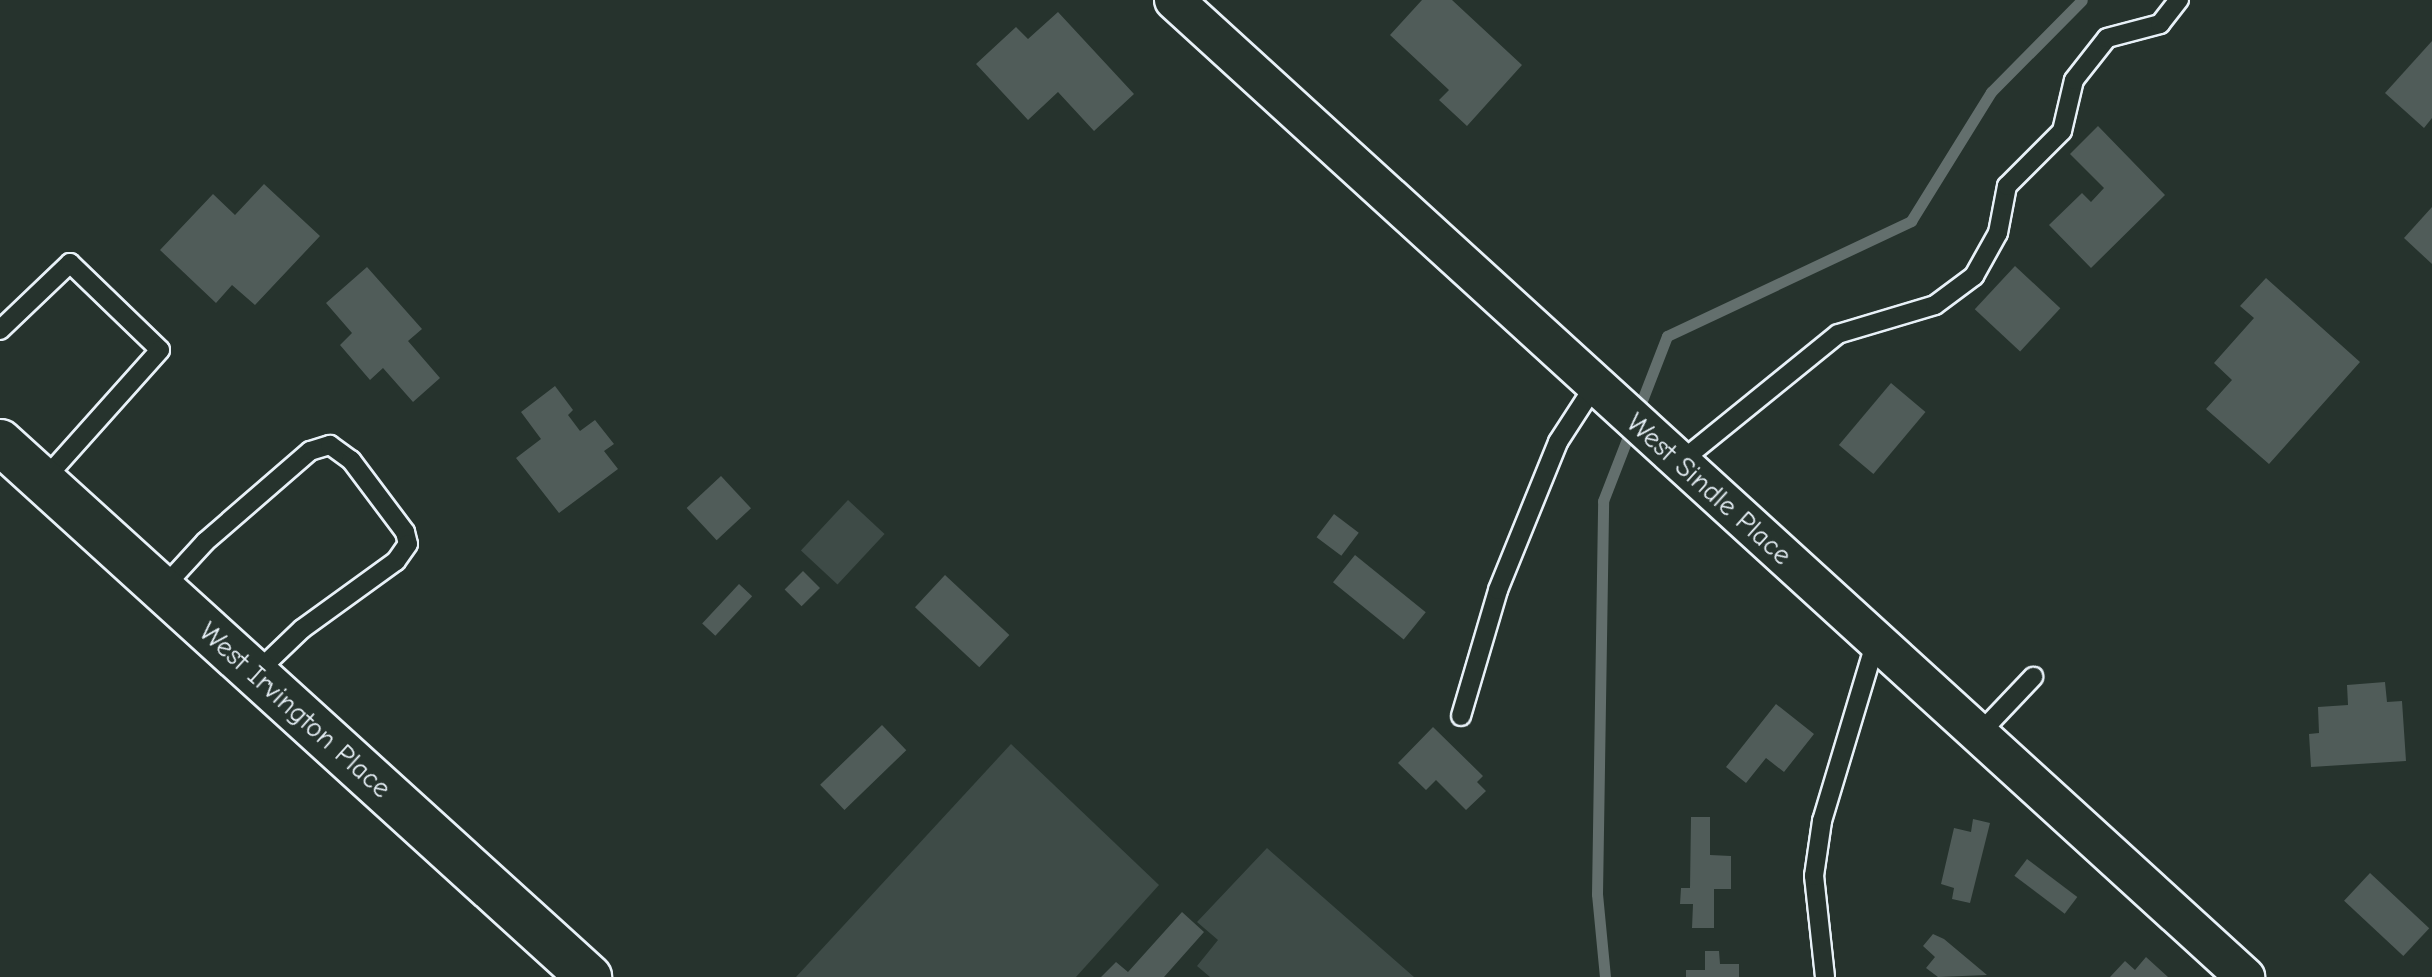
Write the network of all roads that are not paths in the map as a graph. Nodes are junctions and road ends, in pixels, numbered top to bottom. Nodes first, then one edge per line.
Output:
1 (1174, 0) edge
2 (2179, 0) edge
3 (0, 330) edge
4 (1595, 385) junction
5 (0, 442) edge
6 (1680, 462) junction
7 (43, 481) junction
8 (162, 589) junction
9 (1876, 641) junction
10 (255, 674) junction
11 (2033, 677) dead end
12 (1461, 716) dead end
13 (1979, 734) junction
14 (589, 977) edge
15 (1825, 977) edge
16 (2245, 977) edge

1 - 4 street, West Sindle Place
2 - 6 lane
3 - 7 lane
4 - 6 street, West Sindle Place
4 - 12 lane
5 - 7 street, West Irvington Place
6 - 9 street, West Sindle Place
7 - 8 street, West Irvington Place
8 - 10 street, West Irvington Place
8 - 10 lane
9 - 13 street, West Sindle Place
9 - 15 lane
10 - 14 street, West Irvington Place
11 - 13 lane
13 - 16 street, West Sindle Place

